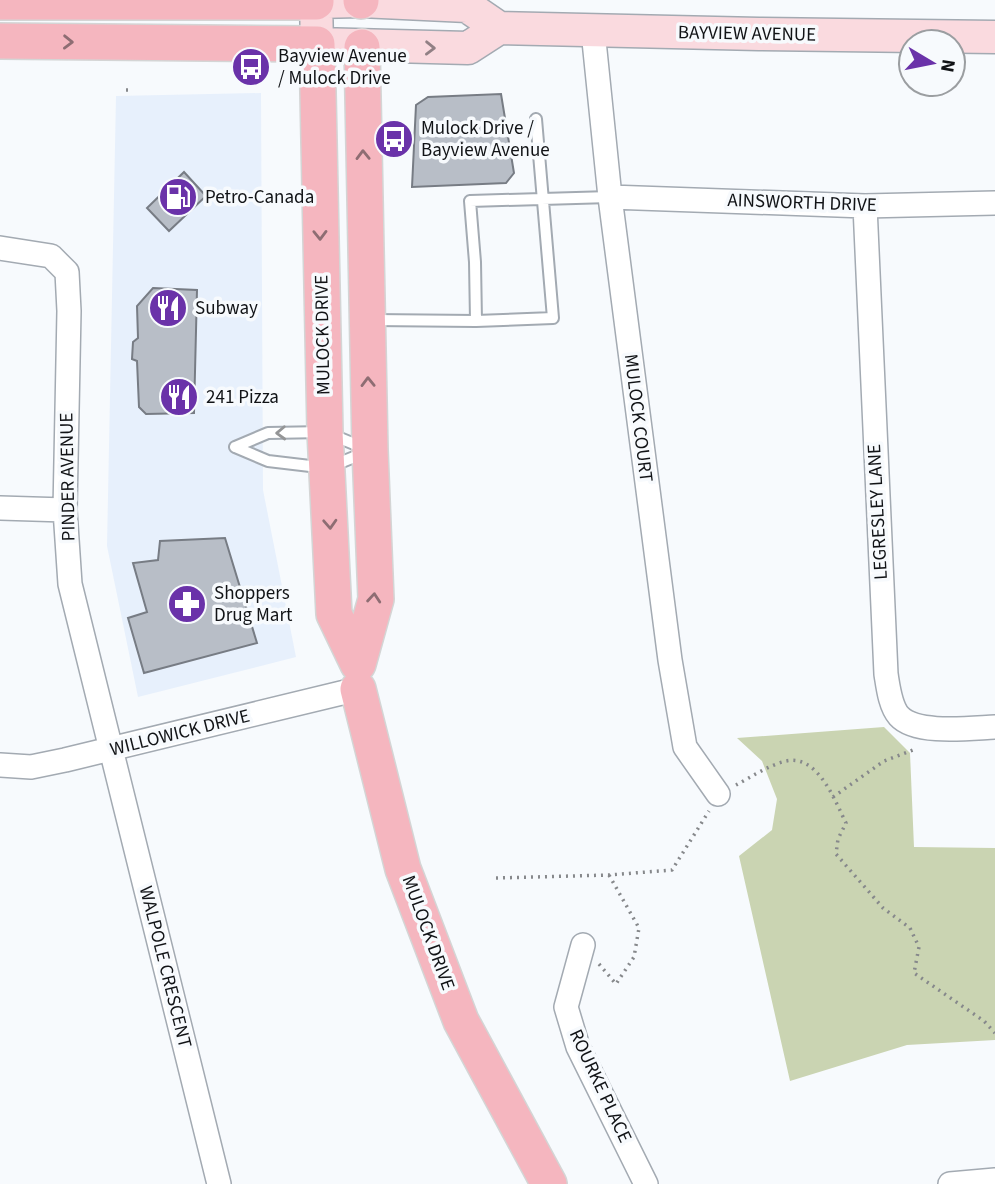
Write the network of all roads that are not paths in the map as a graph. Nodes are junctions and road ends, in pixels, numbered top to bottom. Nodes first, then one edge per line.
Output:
1 (316, 1) edge
2 (361, 1) edge
3 (0, 2) edge
4 (499, 28) junction
5 (593, 31) junction
6 (995, 37) edge
7 (0, 41) edge
8 (317, 44) junction
9 (362, 47) junction
10 (536, 119) dead end
11 (610, 197) junction
12 (543, 199) junction
13 (995, 203) edge
14 (865, 206) junction
15 (0, 248) edge
16 (367, 320) junction
17 (476, 321) junction
18 (325, 432) junction
19 (370, 450) junction
20 (327, 468) junction
21 (0, 508) edge
22 (65, 510) junction
23 (358, 676) junction
24 (995, 727) edge
25 (112, 750) junction
26 (0, 765) edge
27 (718, 794) road end
28 (583, 945) road end
29 (995, 1180) edge
30 (219, 1184) edge
31 (549, 1184) edge
32 (646, 1184) edge
33 (950, 1184) edge

1 - 2 main road
1 - 3 main road
1 - 8 main road, MULOCK DRIVE
2 - 4 main road
2 - 9 main road, MULOCK DRIVE
4 - 5 main road, BAYVIEW AVENUE
9 -> 4 main road
5 - 6 main road, BAYVIEW AVENUE
5 - 11 street, MULOCK COURT
7 -> 8 main road
8 - 9 main road
8 -> 18 main road, MULOCK DRIVE
16 -> 9 main road, MULOCK DRIVE
10 - 12 lane
11 - 12 lane
11 - 14 street, AINSWORTH DRIVE
11 - 27 street, MULOCK COURT
12 - 17 lane
12 - 17 lane
13 - 14 street, AINSWORTH DRIVE
14 - 24 street, LEGRESLEY LANE
15 - 22 street, PINDER AVENUE
16 - 17 lane
19 -> 16 main road, MULOCK DRIVE
18 - 19 lane
18 - 20 main road, MULOCK DRIVE
18 -> 20 lane
19 - 20 lane
23 -> 19 main road, MULOCK DRIVE
20 -> 23 main road, MULOCK DRIVE
21 - 22 street
22 - 25 street, PINDER AVENUE
23 - 25 street, WILLOWICK DRIVE
23 - 31 main road, MULOCK DRIVE
25 - 26 street, WILLOWICK DRIVE
25 - 30 street, WALPOLE CRESCENT
28 - 32 street, ROURKE PLACE
29 - 33 street

